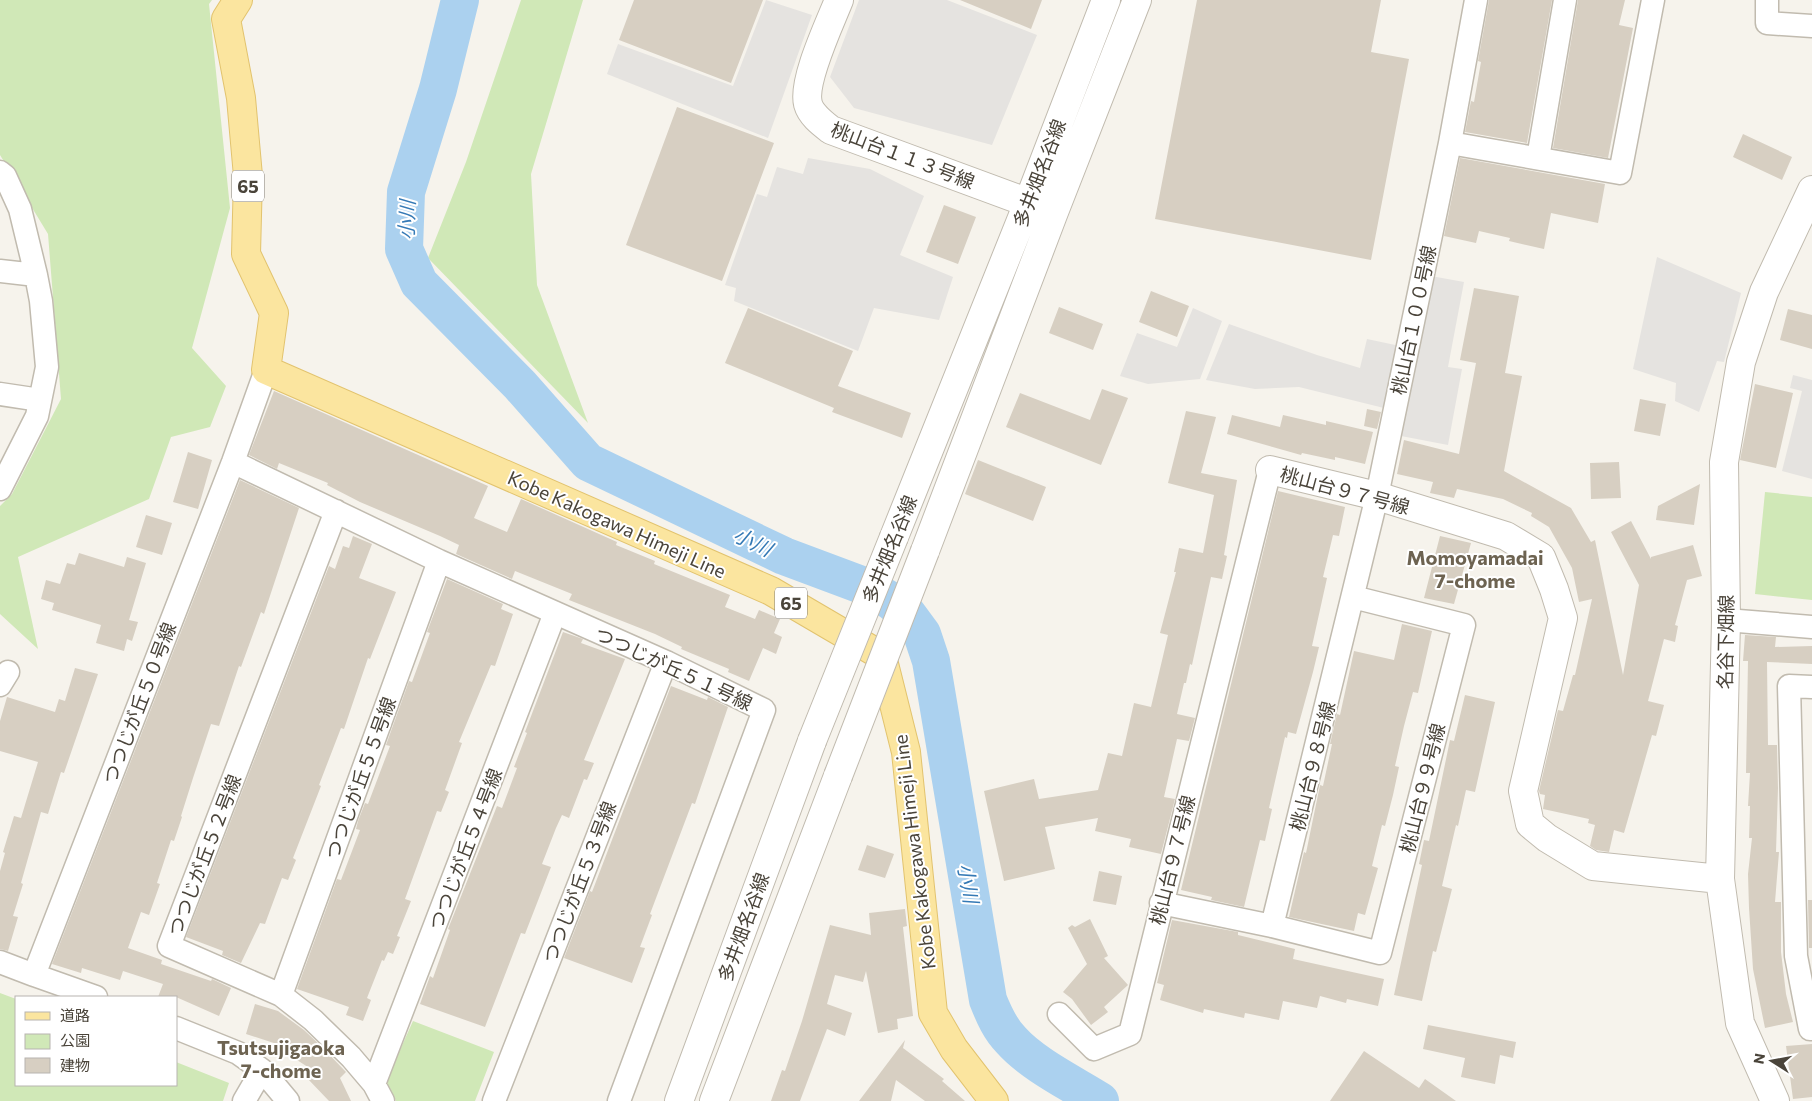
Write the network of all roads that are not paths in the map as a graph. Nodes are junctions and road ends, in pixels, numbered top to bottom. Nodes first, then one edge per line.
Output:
1 (238, 0) edge
2 (839, 0) edge
3 (1106, 0) edge
4 (1137, 0) edge
5 (1476, 0) edge
6 (1565, 0) edge
7 (1653, 0) edge
8 (1767, 0) edge
9 (1812, 26) edge
10 (1450, 143) junction
11 (1538, 158) junction
12 (0, 172) edge
13 (1812, 190) edge
14 (1028, 203) junction
15 (1054, 212) junction
16 (0, 271) edge
17 (36, 275) junction
18 (266, 370) junction
19 (0, 394) edge
20 (40, 400) junction
21 (233, 462) junction
22 (1270, 470) joint
23 (0, 489) edge
24 (1377, 496) junction
25 (336, 511) junction
26 (439, 561) junction
27 (1354, 597) junction
28 (555, 613) junction
29 (1726, 620) junction
30 (1812, 627) edge
31 (666, 662) junction
32 (1812, 687) edge
33 (1720, 880) junction
34 (1161, 903) junction
35 (1272, 926) junction
36 (0, 962) edge
37 (34, 975) junction
38 (281, 995) junction
39 (93, 996) edge
40 (1059, 1014) dead end
41 (178, 1029) edge
42 (1812, 1029) edge
43 (262, 1070) junction
44 (378, 1092) edge
45 (244, 1101) edge
46 (288, 1101) edge
47 (494, 1101) edge
48 (619, 1101) edge
49 (679, 1101) edge
50 (714, 1101) edge
51 (994, 1101) edge
52 (1775, 1101) edge

1 - 18 main road, 65
2 - 14 street, 桃山台１１３号線
3 - 14 street, 多井畑名谷線
4 - 15 street, 多井畑名谷線
5 - 10 street, 桃山台１００号線
6 - 11 street
7 - 11 street
8 - 9 street
10 - 11 street
10 - 24 street, 桃山台１００号線
12 - 17 street
13 - 29 street, 名谷下畑線
14 - 15 street, 桃山台１１３号線
14 - 49 street, 多井畑名谷線, bridge
15 - 50 street, 多井畑名谷線, bridge
16 - 17 street
17 - 20 street
18 - 21 street, つつじが丘５０号線
18 - 51 main road, Kobe Kakogawa Himeji Line / 65
19 - 20 street
20 - 23 street
21 - 25 street, つつじが丘５１号線
21 - 37 street, つつじが丘５０号線
22 - 24 street, 桃山台９７号線
22 - 34 street, 桃山台９７号線
24 - 27 street, 桃山台９８号線
24 - 33 street, 桃山台９７号線
25 - 26 street, つつじが丘５１号線
25 - 38 street, つつじが丘５２号線
26 - 28 street, つつじが丘５１号線
26 - 38 street, つつじが丘５５号線
27 - 35 street, 桃山台９８号線
27 - 35 street, 桃山台９９号線
28 - 31 street, つつじが丘５１号線
28 - 44 street, つつじが丘５４号線
29 - 30 street
29 - 33 street, 名谷下畑線
31 - 47 street, つつじが丘５３号線
31 - 48 street, つつじが丘５１号線
32 - 42 street
33 - 52 street, 名谷下畑線
34 - 35 street
34 - 40 street, 桃山台９７号線
36 - 37 street
37 - 39 street
38 - 44 street, つつじが丘５２号線
41 - 43 street
43 - 45 street
43 - 46 street

